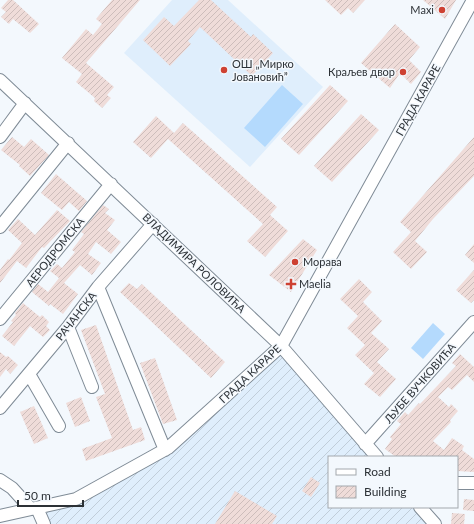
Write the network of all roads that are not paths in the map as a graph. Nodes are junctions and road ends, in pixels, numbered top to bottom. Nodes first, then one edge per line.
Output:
1 (473, 0) edge
2 (1, 82) edge
3 (26, 103) junction
4 (0, 137) edge
5 (68, 143) junction
6 (111, 184) junction
7 (153, 224) junction
8 (0, 227) edge
9 (98, 287) junction
10 (0, 319) edge
11 (474, 322) edge
12 (68, 327) junction
13 (281, 346) junction
14 (29, 374) junction
15 (92, 388) dead end
16 (0, 408) edge
17 (60, 426) dead end
18 (366, 444) junction
19 (165, 450) junction
20 (376, 456) edge
21 (0, 480) edge
22 (458, 482) edge
23 (474, 483) edge
24 (34, 508) junction
25 (421, 508) edge
26 (0, 516) edge
27 (44, 524) edge
28 (435, 524) edge

1 - 13 street, ГРАДА КАРАРЕ
2 - 3 street, ВЛАДИМИРА РОЛОВИЋА
3 - 4 street
3 - 5 street, ВЛАДИМИРА РОЛОВИЋА
5 - 6 street, ВЛАДИМИРА РОЛОВИЋА
5 - 8 street
6 - 7 street, ВЛАДИМИРА РОЛОВИЋА
6 - 10 street, АЕРОДРОМСКА
7 - 9 street, РАЧАНСКА
7 - 13 street, ВЛАДИМИРА РОЛОВИЋА
9 - 12 street, РАЧАНСКА
9 - 19 street
11 - 18 street, ЉУБЕ ВУЧКОВИЋА
12 - 14 street, РАЧАНСКА
12 - 15 street
13 - 18 street, ВЛАДИМИРА РОЛОВИЋА
13 - 19 street, ГРАДА КАРАРЕ
14 - 16 street, РАЧАНСКА
14 - 17 street
18 - 20 street, ВЛАДИМИРА РОЛОВИЋА
19 - 24 street, ГРАДА КАРАРЕ
21 - 24 street
22 - 23 street
24 - 26 street, ГРАДА КАРАРЕ
24 - 27 street
25 - 28 street

